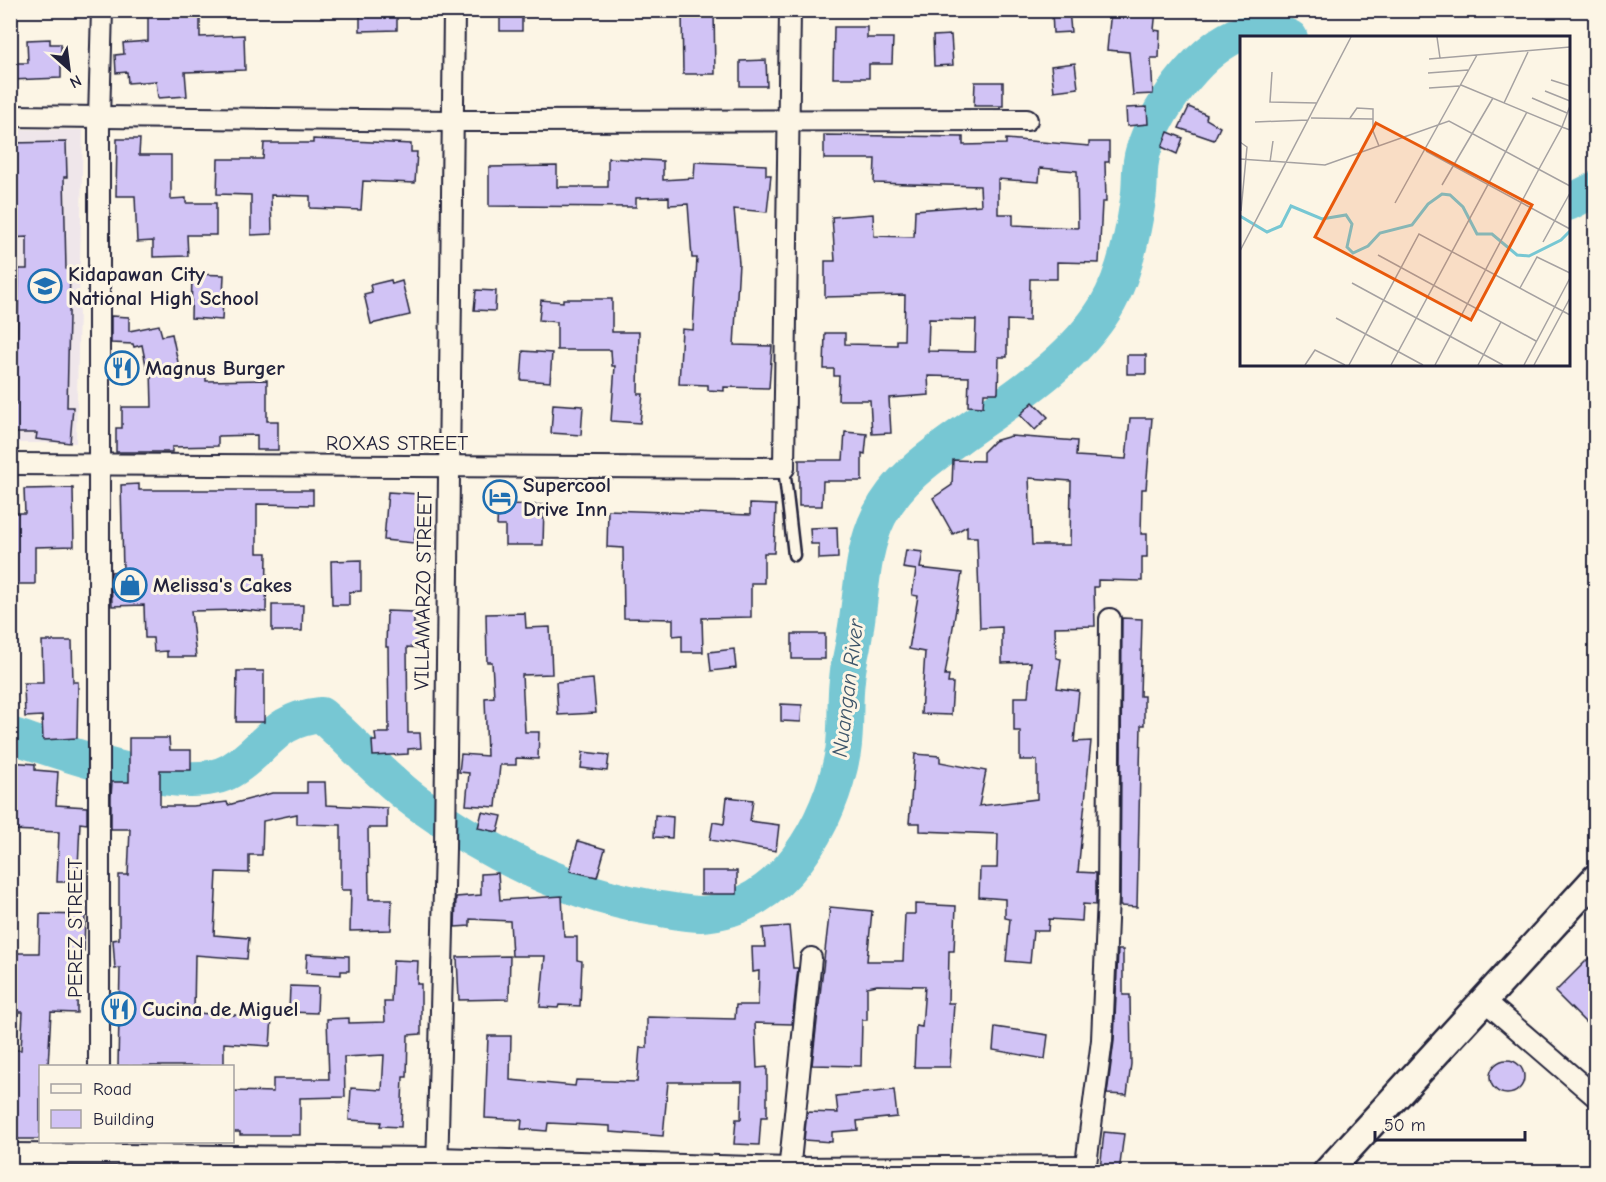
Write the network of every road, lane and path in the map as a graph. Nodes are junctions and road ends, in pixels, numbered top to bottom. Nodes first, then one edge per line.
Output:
1 (102, 10) edge
2 (454, 10) edge
3 (790, 10) edge
4 (10, 116) edge
5 (99, 118) junction
6 (1027, 120) dead end
7 (453, 121) junction
8 (790, 121) junction
9 (10, 465) edge
10 (99, 465) junction
11 (448, 468) junction
12 (784, 468) junction
13 (794, 555) dead end
14 (1110, 619) dead end
15 (1596, 878) edge
16 (811, 958) dead end
17 (1485, 1001) junction
18 (99, 1065) edge
19 (1596, 1097) edge
20 (10, 1154) edge
21 (98, 1156) edge
22 (437, 1165) edge
23 (1085, 1169) edge
24 (789, 1170) edge
25 (1327, 1172) edge

1 - 5 street, PEREZ STREET
2 - 7 street, VILLAMARZO STREET
3 - 8 street
4 - 5 street
5 - 7 street
5 - 10 street, PEREZ STREET
6 - 8 street
7 - 8 street
7 - 11 street, VILLAMARZO STREET
8 - 12 street
9 - 10 street, ROXAS STREET
10 - 11 street, ROXAS STREET
10 - 18 street, PEREZ STREET
11 - 12 street, ROXAS STREET
11 - 22 street, VILLAMARZO STREET
12 - 13 lane
14 - 23 street
15 - 17 main road
16 - 24 street
17 - 19 street
17 - 25 main road
20 - 21 street
21 - 22 street
22 - 24 street
23 - 24 street

